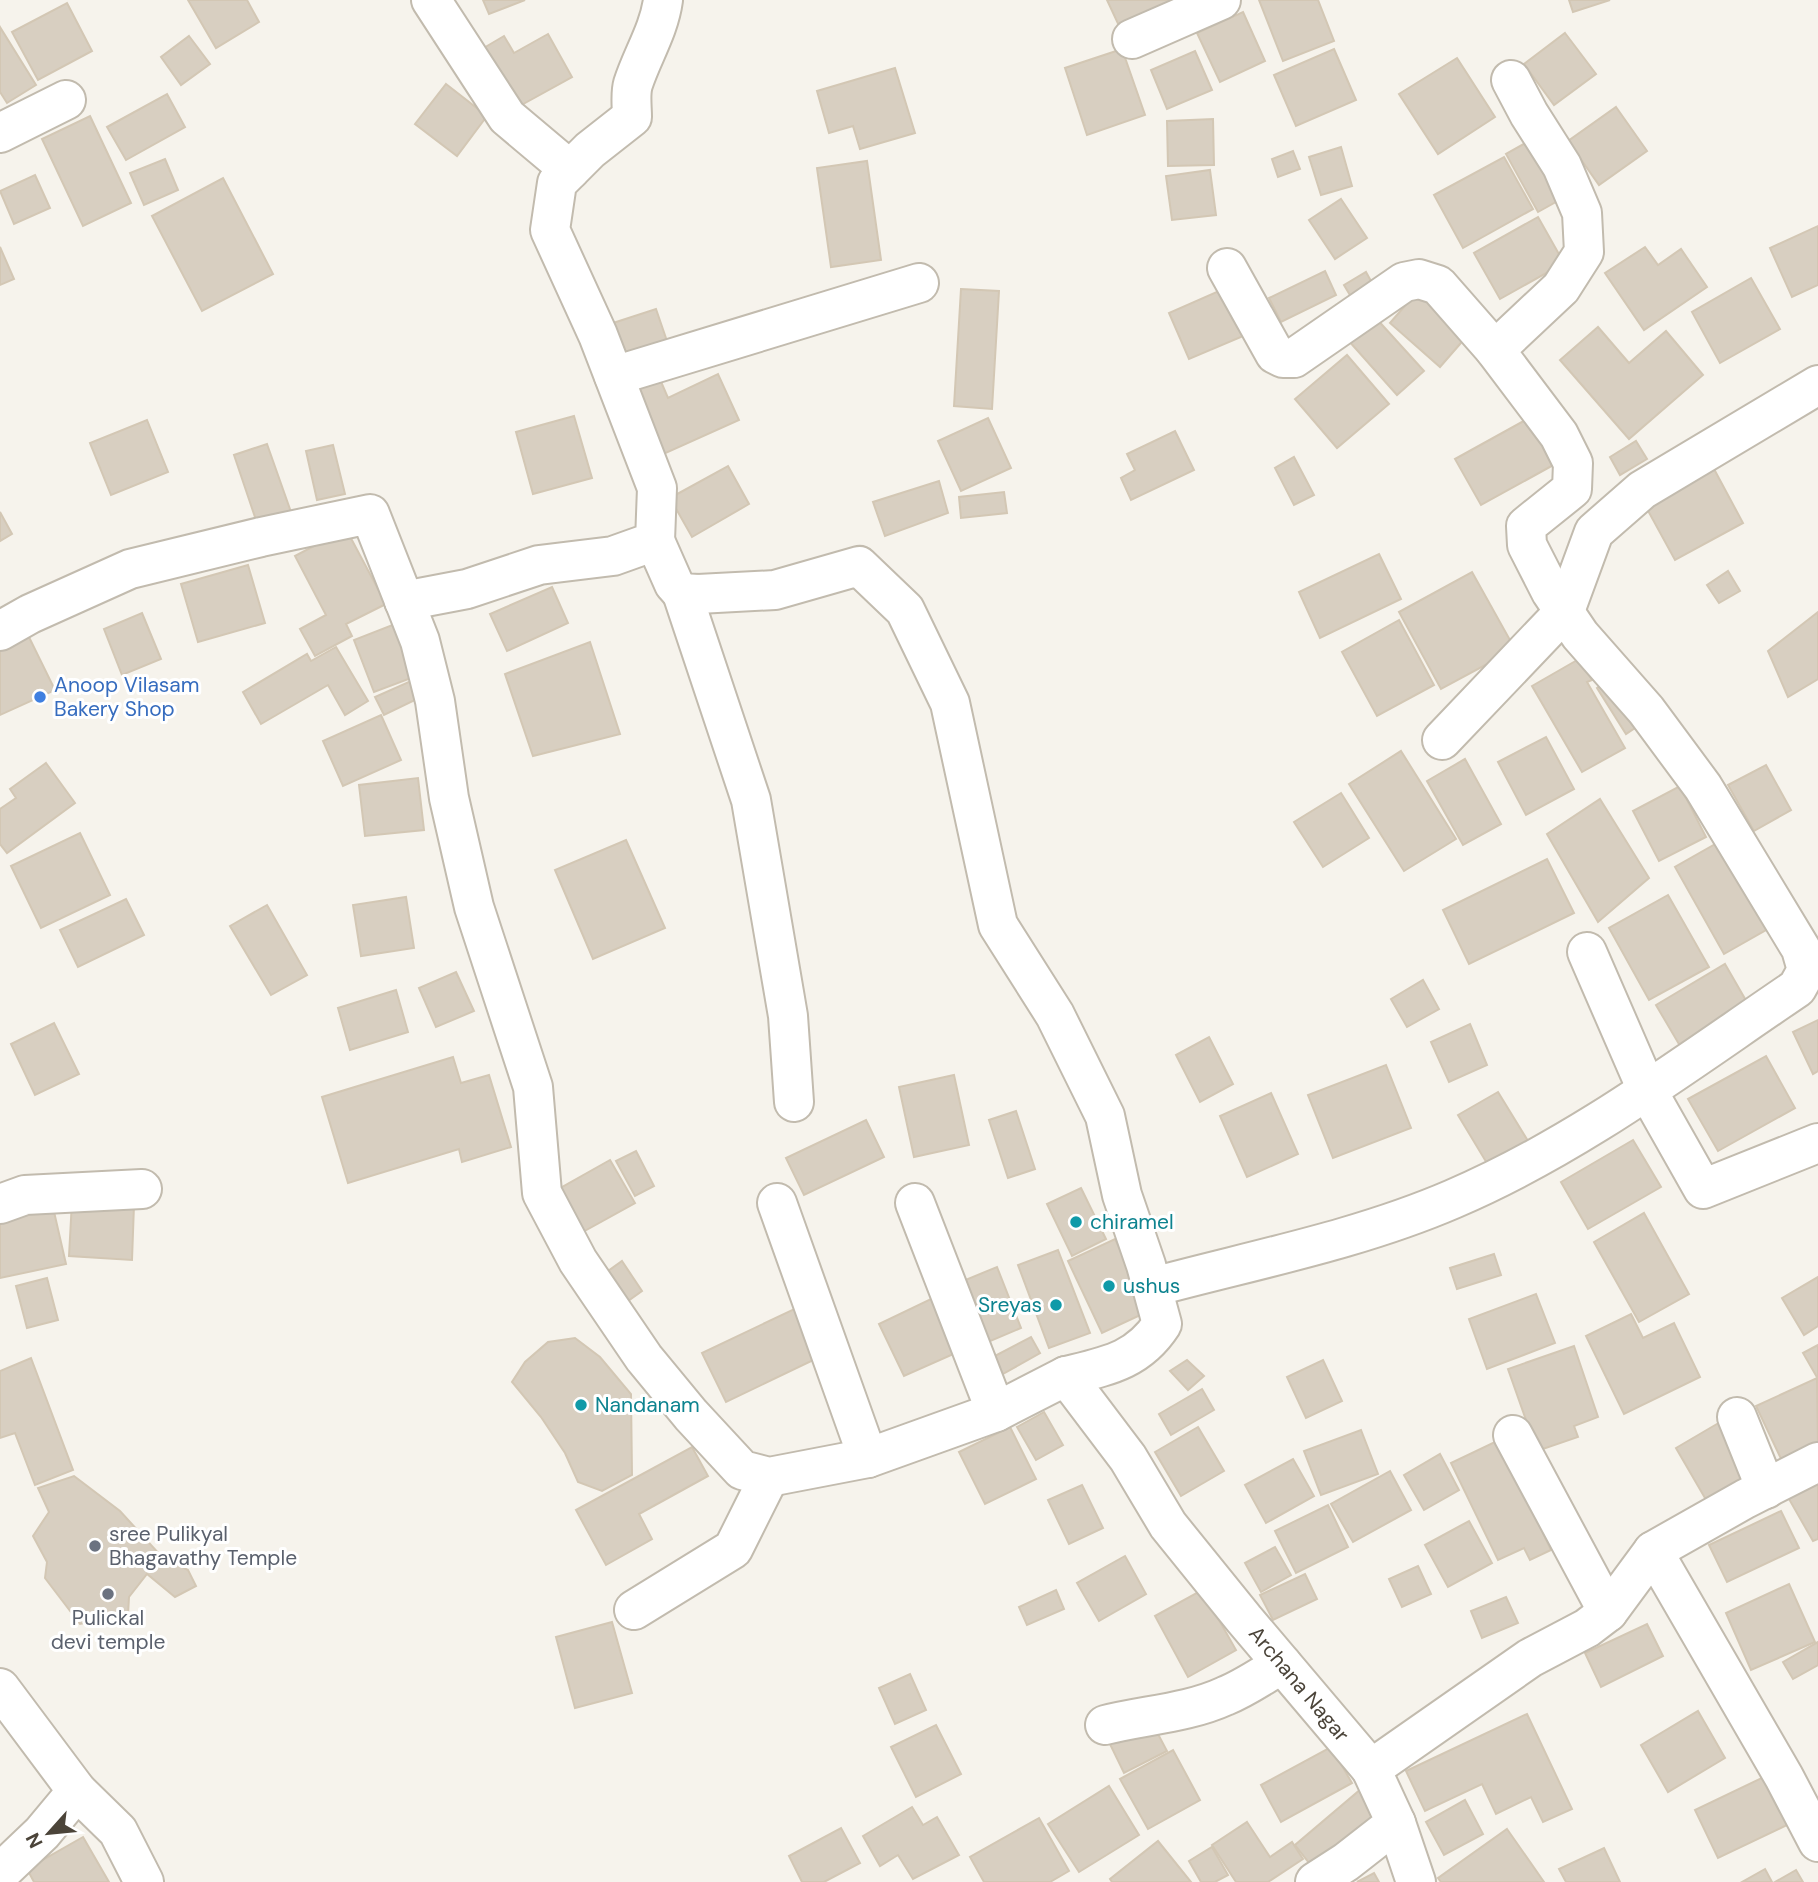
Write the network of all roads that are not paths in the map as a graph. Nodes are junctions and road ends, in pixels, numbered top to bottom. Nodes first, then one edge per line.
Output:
1 (431, 0) edge
2 (663, 0) edge
3 (1221, 0) edge
4 (1132, 38) dead end
5 (1511, 80) dead end
6 (66, 100) dead end
7 (0, 133) edge
8 (570, 170) junction
9 (1227, 268) dead end
10 (919, 283) dead end
11 (1495, 349) junction
12 (614, 376) junction
13 (1818, 386) edge
14 (655, 541) junction
15 (682, 593) junction
16 (404, 601) junction
17 (1565, 611) junction
18 (0, 631) edge
19 (1442, 740) dead end
20 (1587, 952) dead end
21 (1647, 1090) junction
22 (794, 1102) dead end
23 (1818, 1143) edge
24 (142, 1189) dead end
25 (0, 1203) edge
26 (777, 1203) dead end
27 (915, 1203) dead end
28 (1153, 1287) junction
29 (1066, 1376) junction
30 (996, 1412) junction
31 (1737, 1417) dead end
32 (1513, 1435) dead end
33 (868, 1458) junction
34 (1818, 1462) edge
35 (769, 1477) junction
36 (1766, 1489) junction
37 (1653, 1551) junction
38 (634, 1610) dead end
39 (1608, 1612) junction
40 (1282, 1664) junction
41 (0, 1688) edge
42 (1105, 1725) dead end
43 (1371, 1769) junction
44 (76, 1791) junction
45 (1807, 1796) edge
46 (1396, 1823) junction
47 (1818, 1842) edge
48 (0, 1873) edge
49 (144, 1882) edge
50 (1315, 1882) edge
51 (1416, 1882) edge

1 - 8 street
2 - 8 street
3 - 4 street
5 - 11 street
6 - 7 street
8 - 12 street
9 - 11 street
10 - 12 street
11 - 17 street
12 - 14 street
13 - 17 street
14 - 15 street
14 - 16 street
15 - 22 street
15 - 28 street
16 - 18 street
16 - 35 street
17 - 19 street
17 - 21 street
20 - 21 street
21 - 23 street
21 - 28 street
24 - 25 street
26 - 33 street
27 - 30 street
28 - 29 street
29 - 30 street
29 - 40 street, Archana Nagar
30 - 33 street
31 - 36 street
32 - 39 street
33 - 35 street
34 - 36 street
35 - 38 street
36 - 37 street
37 - 39 street
37 - 45 street
39 - 43 street
40 - 42 street
40 - 43 street, Archana Nagar
41 - 44 street
43 - 46 street, Archana Nagar
44 - 48 street
44 - 49 street
45 - 47 street
46 - 50 street
46 - 51 street, Archana Nagar

